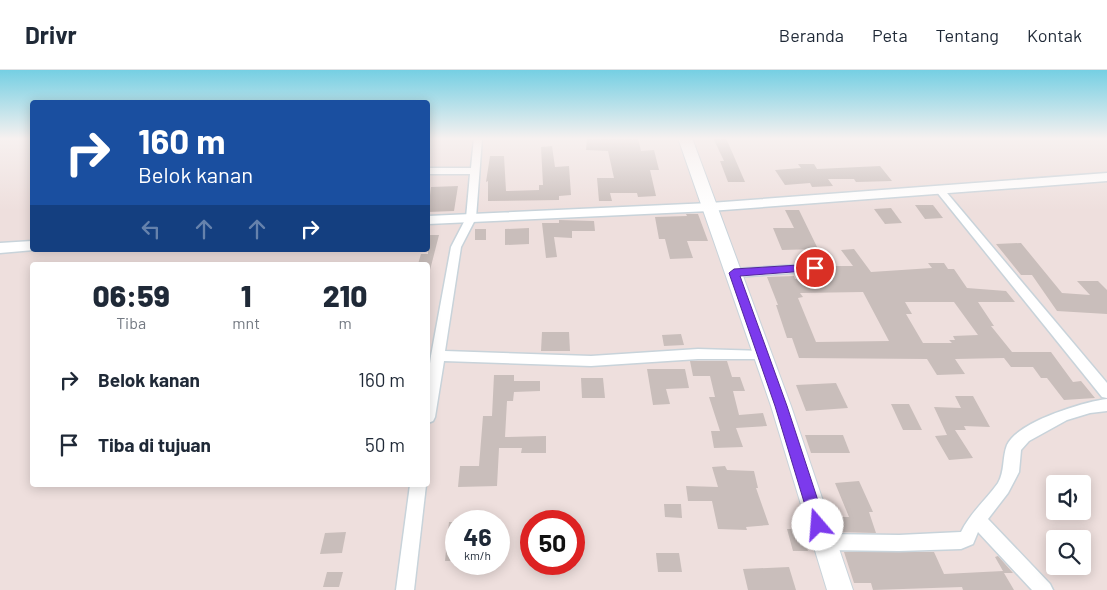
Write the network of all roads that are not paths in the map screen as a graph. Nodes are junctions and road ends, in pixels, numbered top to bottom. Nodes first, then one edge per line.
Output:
1 (475, 162) edge
2 (693, 162) edge
3 (430, 171) edge
4 (474, 171) junction
5 (1107, 176) edge
6 (939, 189) junction
7 (710, 207) junction
8 (471, 218) junction
9 (430, 220) edge
10 (30, 246) edge
11 (0, 248) edge
12 (815, 268) dead end
13 (734, 273) junction
14 (437, 356) junction
15 (764, 356) junction
16 (1107, 393) edge
17 (430, 403) edge
18 (1107, 405) edge
19 (418, 487) edge
20 (978, 520) junction
21 (824, 542) junction
22 (405, 590) edge
23 (840, 590) edge
24 (1044, 590) edge

1 - 4 street
2 - 7 main road
3 - 4 street
4 - 8 street
5 - 6 street
6 - 7 street
6 - 16 street
7 - 8 street
7 - 13 main road
8 - 9 street
8 - 14 street
10 - 11 street
12 - 13 street
13 - 15 main road
14 - 15 street
14 - 17 street
15 - 21 main road
18 - 20 street
19 - 22 street
20 - 21 street
20 - 24 street
21 - 23 main road

